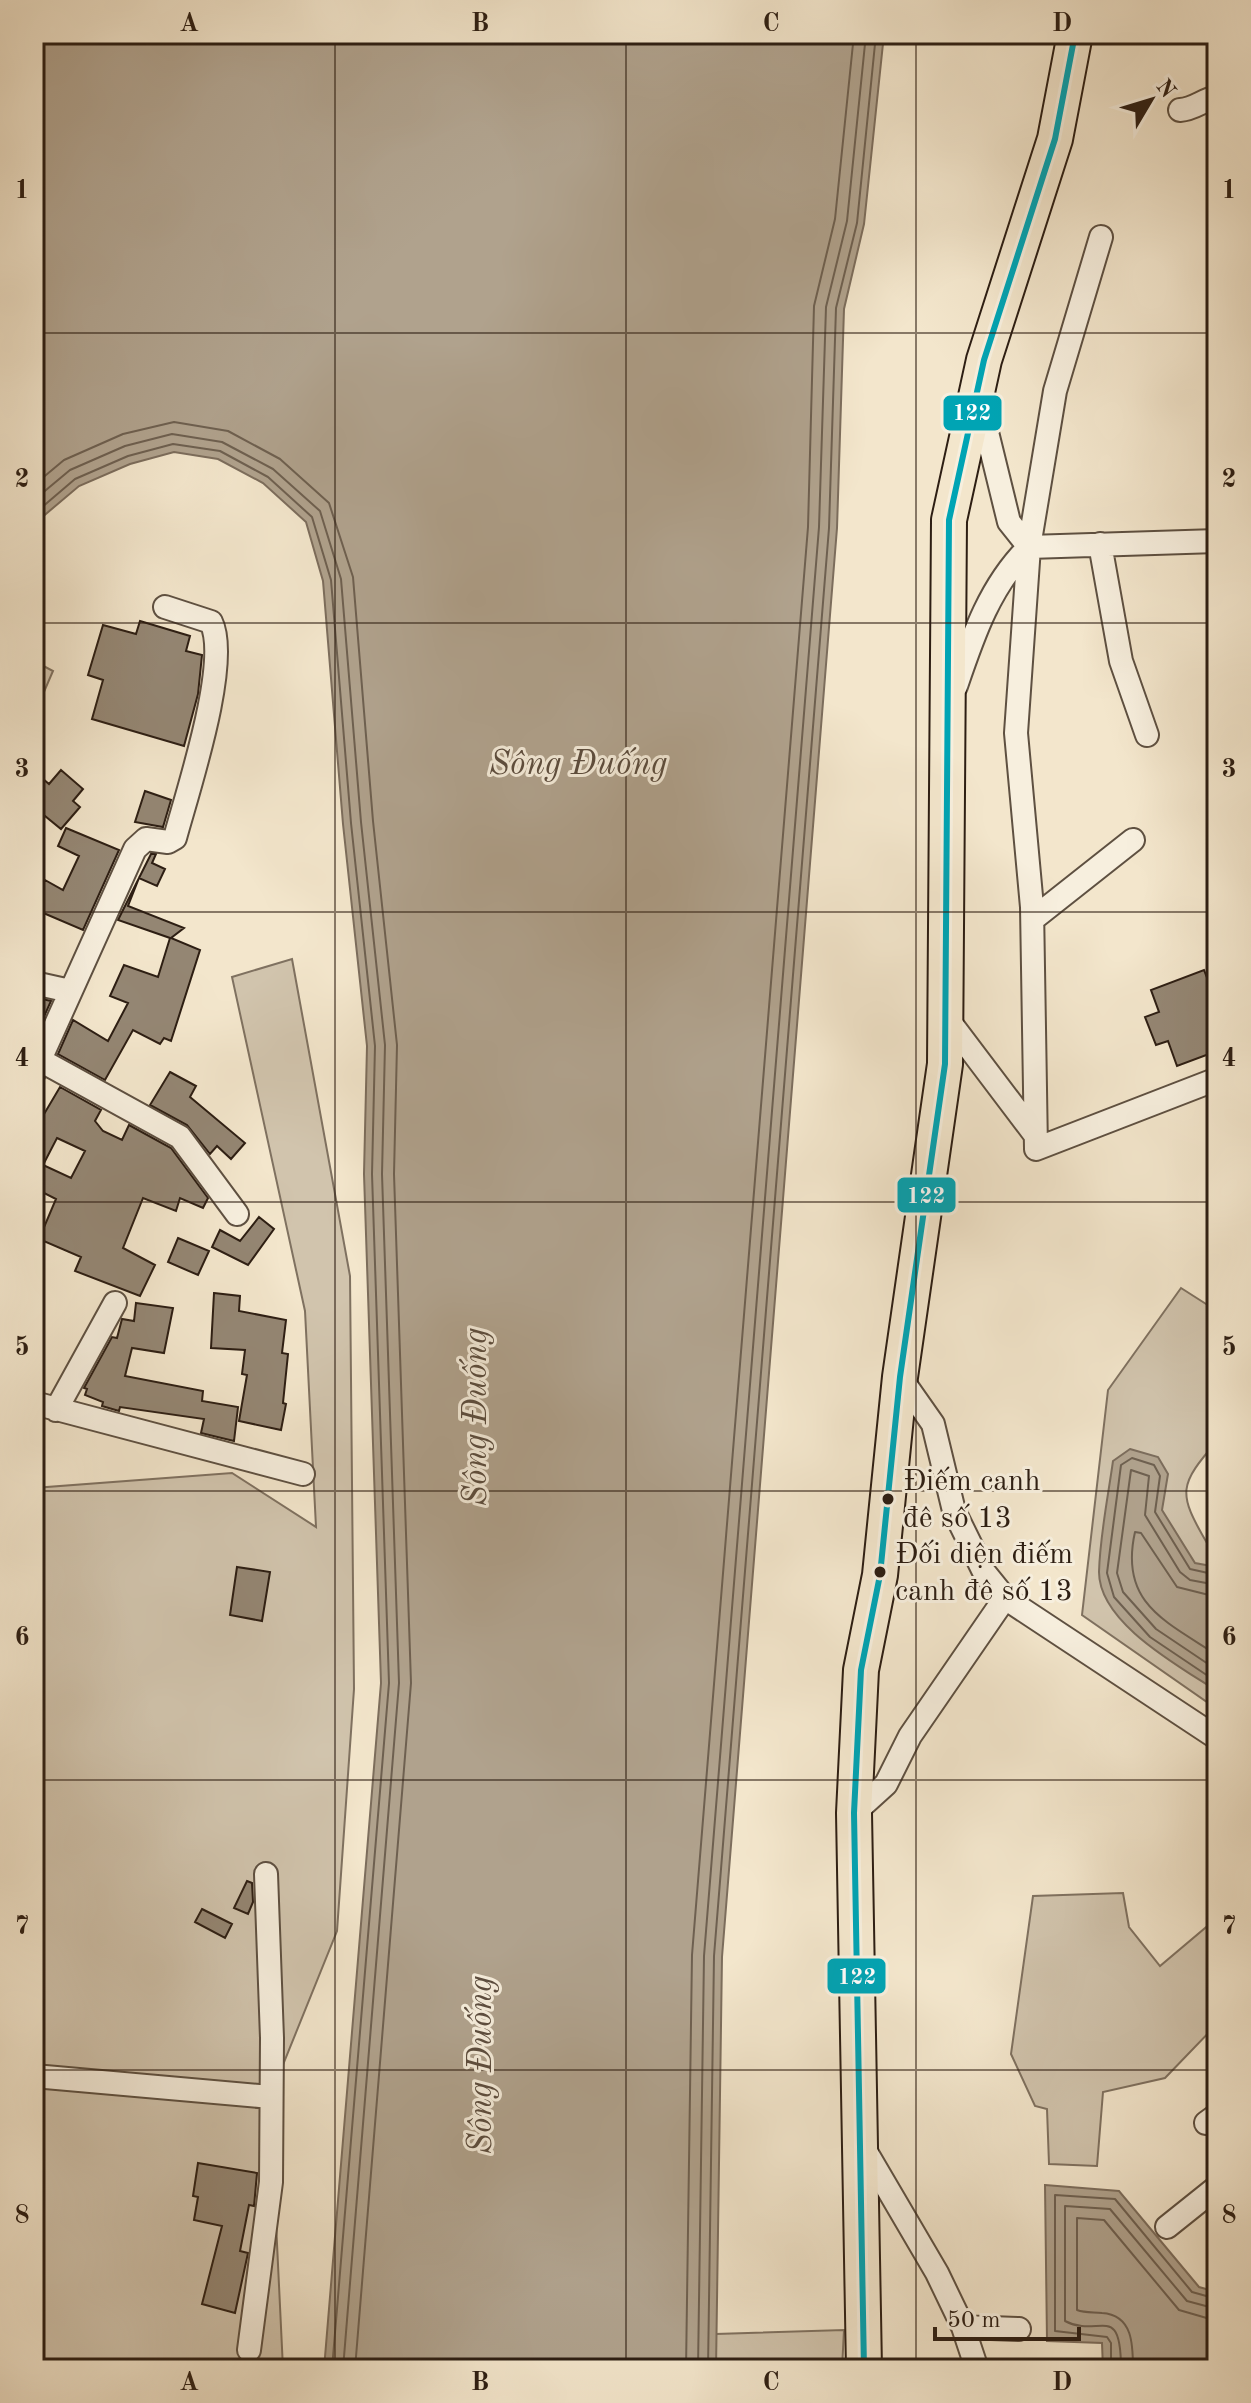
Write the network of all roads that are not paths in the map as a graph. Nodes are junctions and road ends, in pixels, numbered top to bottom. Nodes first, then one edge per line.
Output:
1 (1075, 34) edge
2 (1217, 97) edge
3 (1180, 110) dead end
4 (1101, 237) dead end
5 (984, 360) junction
6 (1217, 541) edge
7 (1100, 544) junction
8 (1029, 547) junction
9 (165, 607) dead end
10 (947, 711) junction
11 (1147, 735) dead end
12 (1133, 840) dead end
13 (1033, 919) junction
14 (34, 983) edge
15 (70, 991) junction
16 (946, 1017) junction
17 (37, 1067) edge
18 (1217, 1079) edge
19 (1036, 1136) junction
20 (237, 1214) dead end
21 (115, 1303) dead end
22 (900, 1377) junction
23 (34, 1403) edge
24 (56, 1410) junction
25 (303, 1474) dead end
26 (1005, 1598) junction
27 (1217, 1738) edge
28 (854, 1813) junction
29 (266, 1874) dead end
30 (34, 2076) edge
31 (270, 2097) junction
32 (862, 2144) junction
33 (1217, 2187) edge
34 (1167, 2227) dead end
35 (963, 2327) junction
36 (1019, 2329) dead end
37 (249, 2350) dead end
38 (864, 2369) edge
39 (977, 2369) edge

1 - 5 main road
2 - 3 street
4 - 8 street
5 - 8 street
5 - 10 main road
6 - 7 street
7 - 8 street
7 - 11 street
8 - 10 street
8 - 13 street
9 - 15 street
10 - 16 main road
12 - 13 street
13 - 19 street
14 - 15 street
15 - 17 street
16 - 19 street
16 - 22 main road
17 - 20 street
18 - 19 street
21 - 24 street
22 - 26 street
22 - 28 main road
23 - 24 street
24 - 25 street
26 - 27 street
26 - 28 street
28 - 32 main road
29 - 31 street
30 - 31 street
31 - 37 street
32 - 35 street
32 - 38 main road
33 - 34 street
35 - 36 street
35 - 39 street

